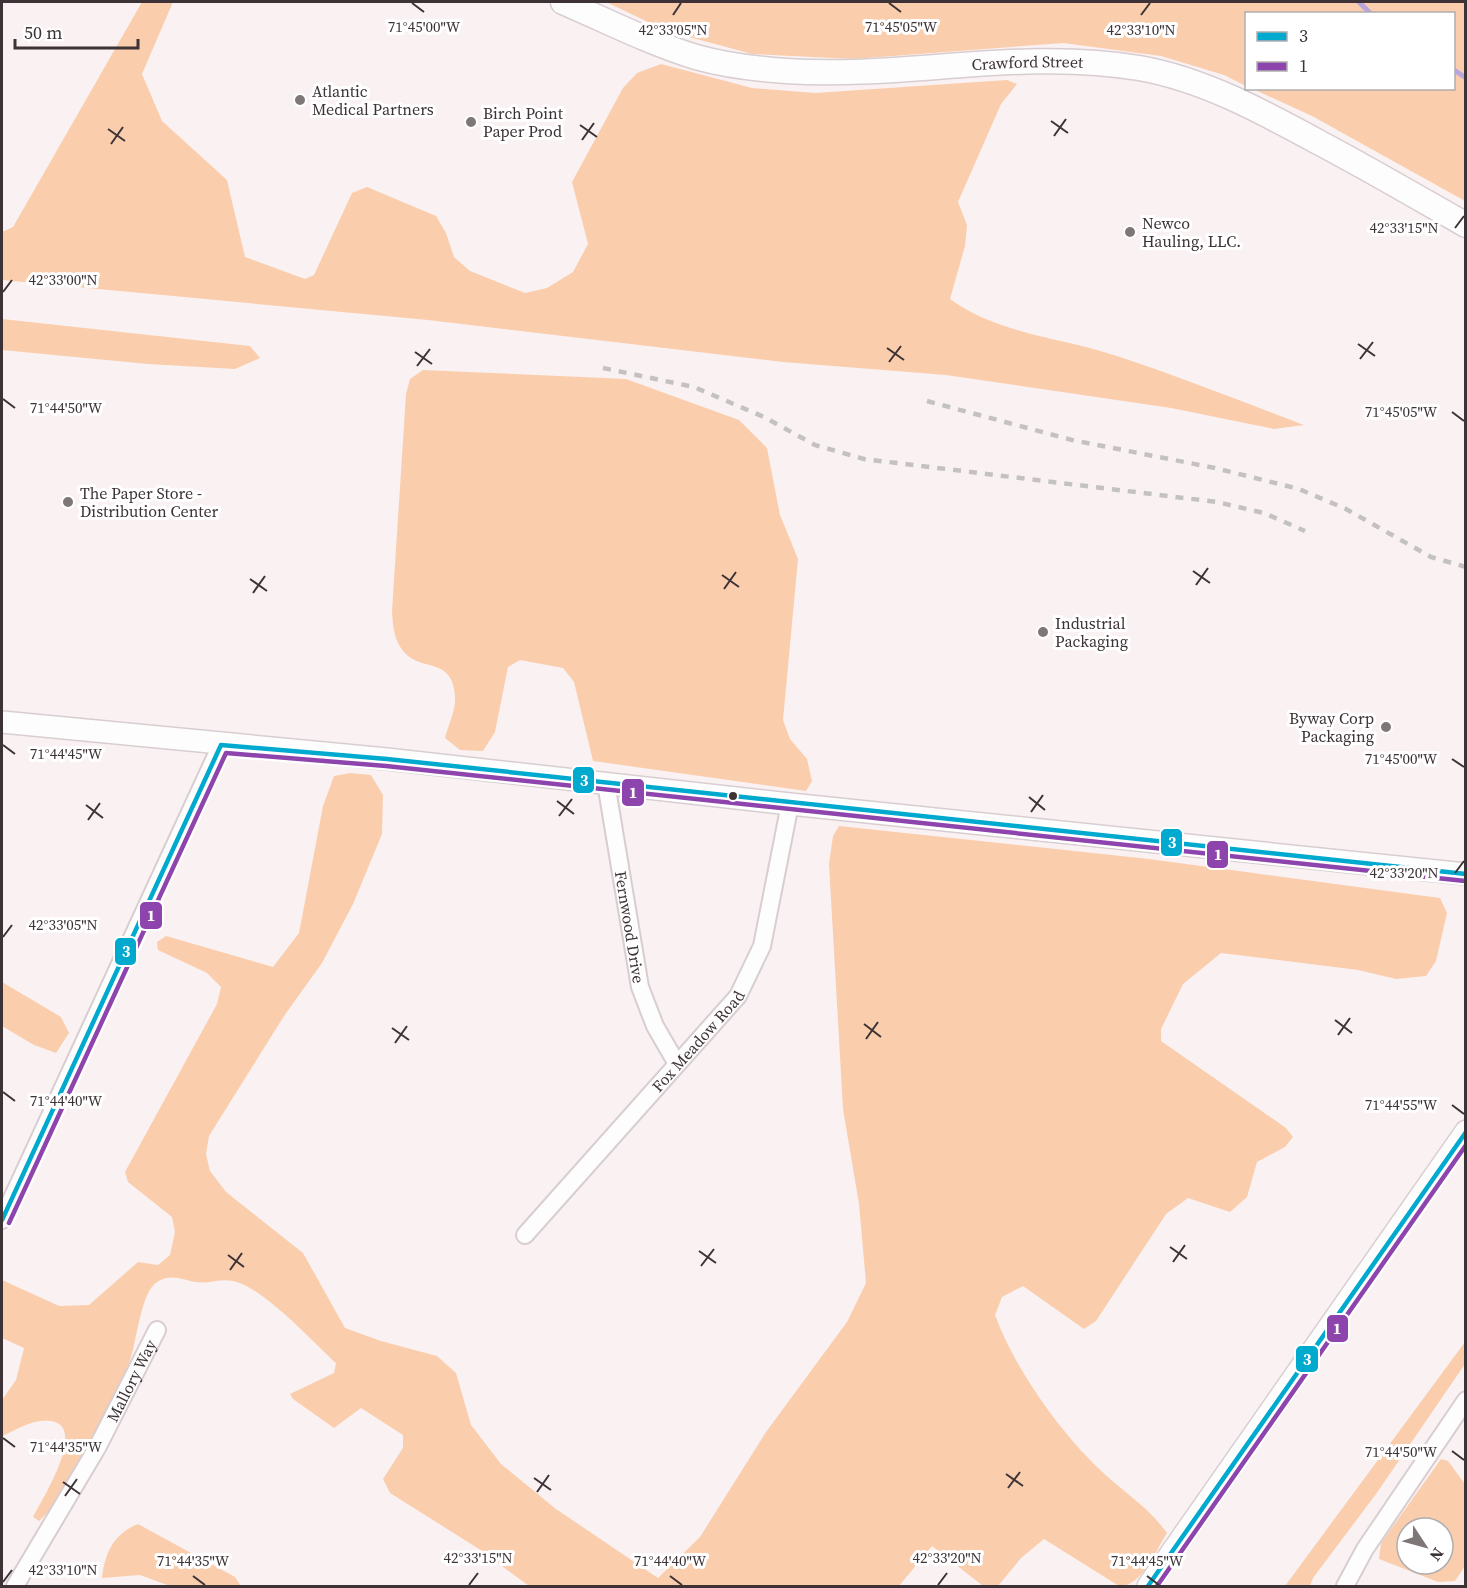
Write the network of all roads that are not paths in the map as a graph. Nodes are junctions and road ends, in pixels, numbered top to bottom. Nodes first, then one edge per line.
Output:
1 (563, 2) edge
2 (1466, 225) edge
3 (2, 722) edge
4 (221, 745) junction
5 (606, 783) junction
6 (790, 804) junction
7 (1466, 874) edge
8 (677, 1064) junction
9 (1466, 1131) edge
10 (2, 1220) edge
11 (525, 1235) dead end
12 (157, 1330) dead end
13 (1466, 1400) edge
14 (15, 1587) edge
15 (1148, 1587) edge
16 (1345, 1587) edge

1 - 2 main road, Crawford Street
3 - 4 street
4 - 5 street
4 - 10 street
5 - 6 street
5 - 8 street, Fernwood Drive
6 - 7 street
6 - 8 street, Fox Meadow Road
8 - 11 street, Fox Meadow Road
9 - 15 street
12 - 14 street, Mallory Way
13 - 16 street

